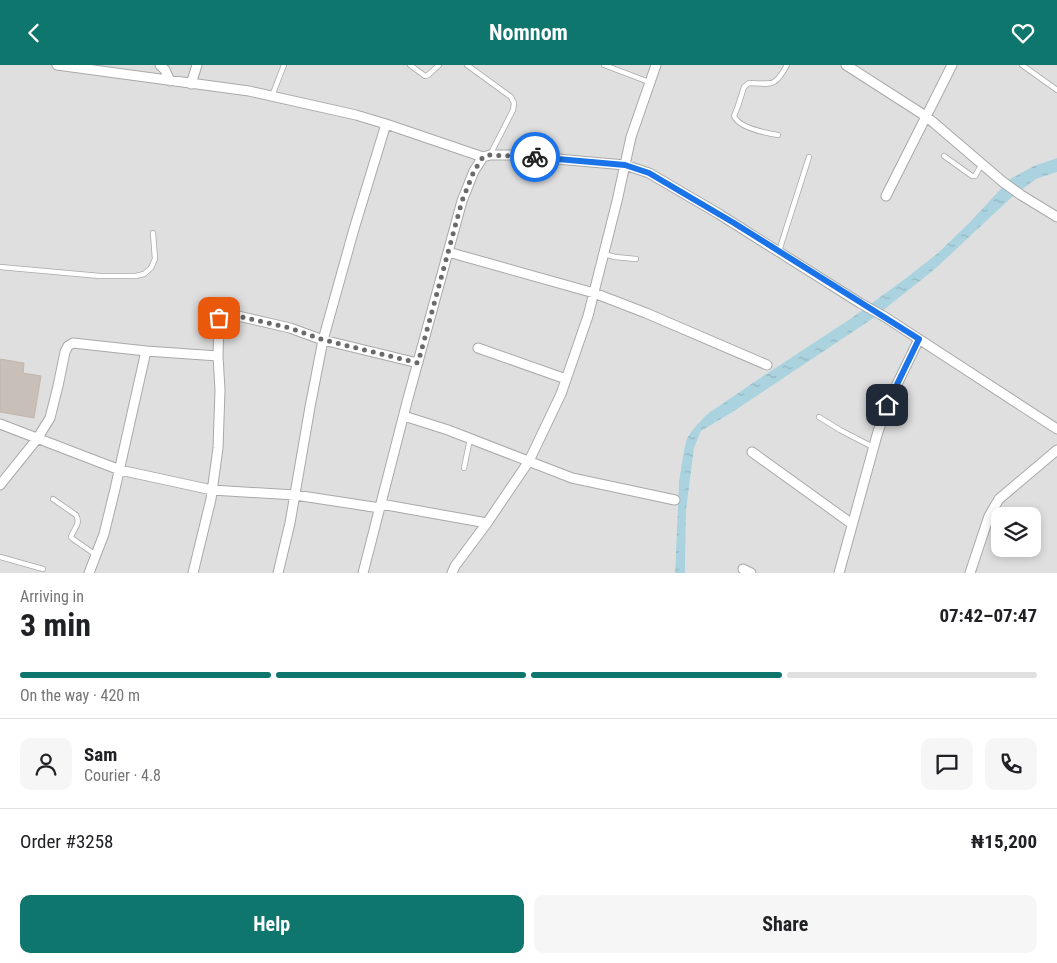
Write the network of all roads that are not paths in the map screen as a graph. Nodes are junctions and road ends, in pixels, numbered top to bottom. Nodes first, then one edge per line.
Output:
1 (57, 65) edge
2 (160, 65) edge
3 (197, 65) edge
4 (284, 65) edge
5 (410, 65) edge
6 (439, 65) edge
7 (467, 65) edge
8 (604, 65) edge
9 (656, 65) edge
10 (787, 65) edge
11 (846, 65) edge
12 (952, 65) edge
13 (1022, 65) edge
14 (88, 67) edge
15 (170, 81) junction
16 (650, 83) junction
17 (191, 84) junction
18 (1057, 90) edge
19 (272, 97) junction
20 (927, 117) junction
21 (386, 124) junction
22 (778, 135) dead end
23 (487, 156) junction
24 (944, 156) dead end
25 (809, 157) dead end
26 (982, 164) junction
27 (625, 165) junction
28 (886, 196) dead end
29 (1057, 217) edge
30 (153, 233) dead end
31 (779, 251) junction
32 (448, 252) junction
33 (604, 254) junction
34 (636, 259) dead end
35 (0, 267) edge
36 (594, 293) junction
37 (919, 339) junction
38 (324, 340) junction
39 (478, 348) dead end
40 (146, 351) junction
41 (218, 356) junction
42 (418, 363) junction
43 (767, 365) dead end
44 (566, 379) junction
45 (404, 416) junction
46 (819, 417) dead end
47 (0, 424) edge
48 (1057, 429) edge
49 (37, 439) junction
50 (470, 439) junction
51 (873, 447) junction
52 (1057, 450) edge
53 (752, 452) dead end
54 (528, 461) junction
55 (464, 468) dead end
56 (120, 471) junction
57 (0, 485) edge
58 (212, 490) junction
59 (295, 495) junction
60 (53, 499) dead end
61 (675, 501) dead end
62 (380, 506) junction
63 (487, 523) junction
64 (852, 524) junction
65 (96, 555) junction
66 (0, 557) edge
67 (43, 569) dead end
68 (89, 573) edge
69 (193, 573) edge
70 (278, 573) edge
71 (363, 573) edge
72 (452, 573) edge
73 (839, 573) edge
74 (970, 573) edge

1 - 14 street
2 - 15 street
3 - 17 street
4 - 19 lane
5 - 6 lane
7 - 23 lane
8 - 16 lane
9 - 16 street
10 - 22 lane
11 - 20 street
12 - 20 street
13 - 18 lane
14 - 15 street
15 - 17 street
16 - 27 street
17 - 19 street
19 - 21 street
20 - 26 street
20 - 28 street
21 - 23 street
21 - 38 street
23 - 27 street
23 - 32 street
24 - 26 lane
25 - 31 lane
26 - 29 street
27 - 31 street
27 - 33 street
30 - 35 lane
31 - 37 street
32 - 36 street
32 - 42 street
33 - 34 lane
33 - 36 street
36 - 43 street
36 - 44 street
37 - 48 street
37 - 51 street
38 - 41 street
38 - 42 street
38 - 59 street
39 - 44 street
40 - 41 street
40 - 49 street
40 - 56 street
41 - 58 street
42 - 45 street
44 - 54 street
45 - 50 street
45 - 62 street
46 - 51 lane
47 - 49 street
49 - 56 street
49 - 57 street
50 - 54 street
50 - 55 lane
51 - 64 street
52 - 74 street
53 - 64 street
54 - 61 street
54 - 63 street
56 - 58 street
56 - 65 street
58 - 59 street
58 - 69 street
59 - 62 street
59 - 70 street
60 - 65 lane
62 - 63 street
62 - 71 street
63 - 72 street
64 - 73 street
65 - 68 street
66 - 67 lane

